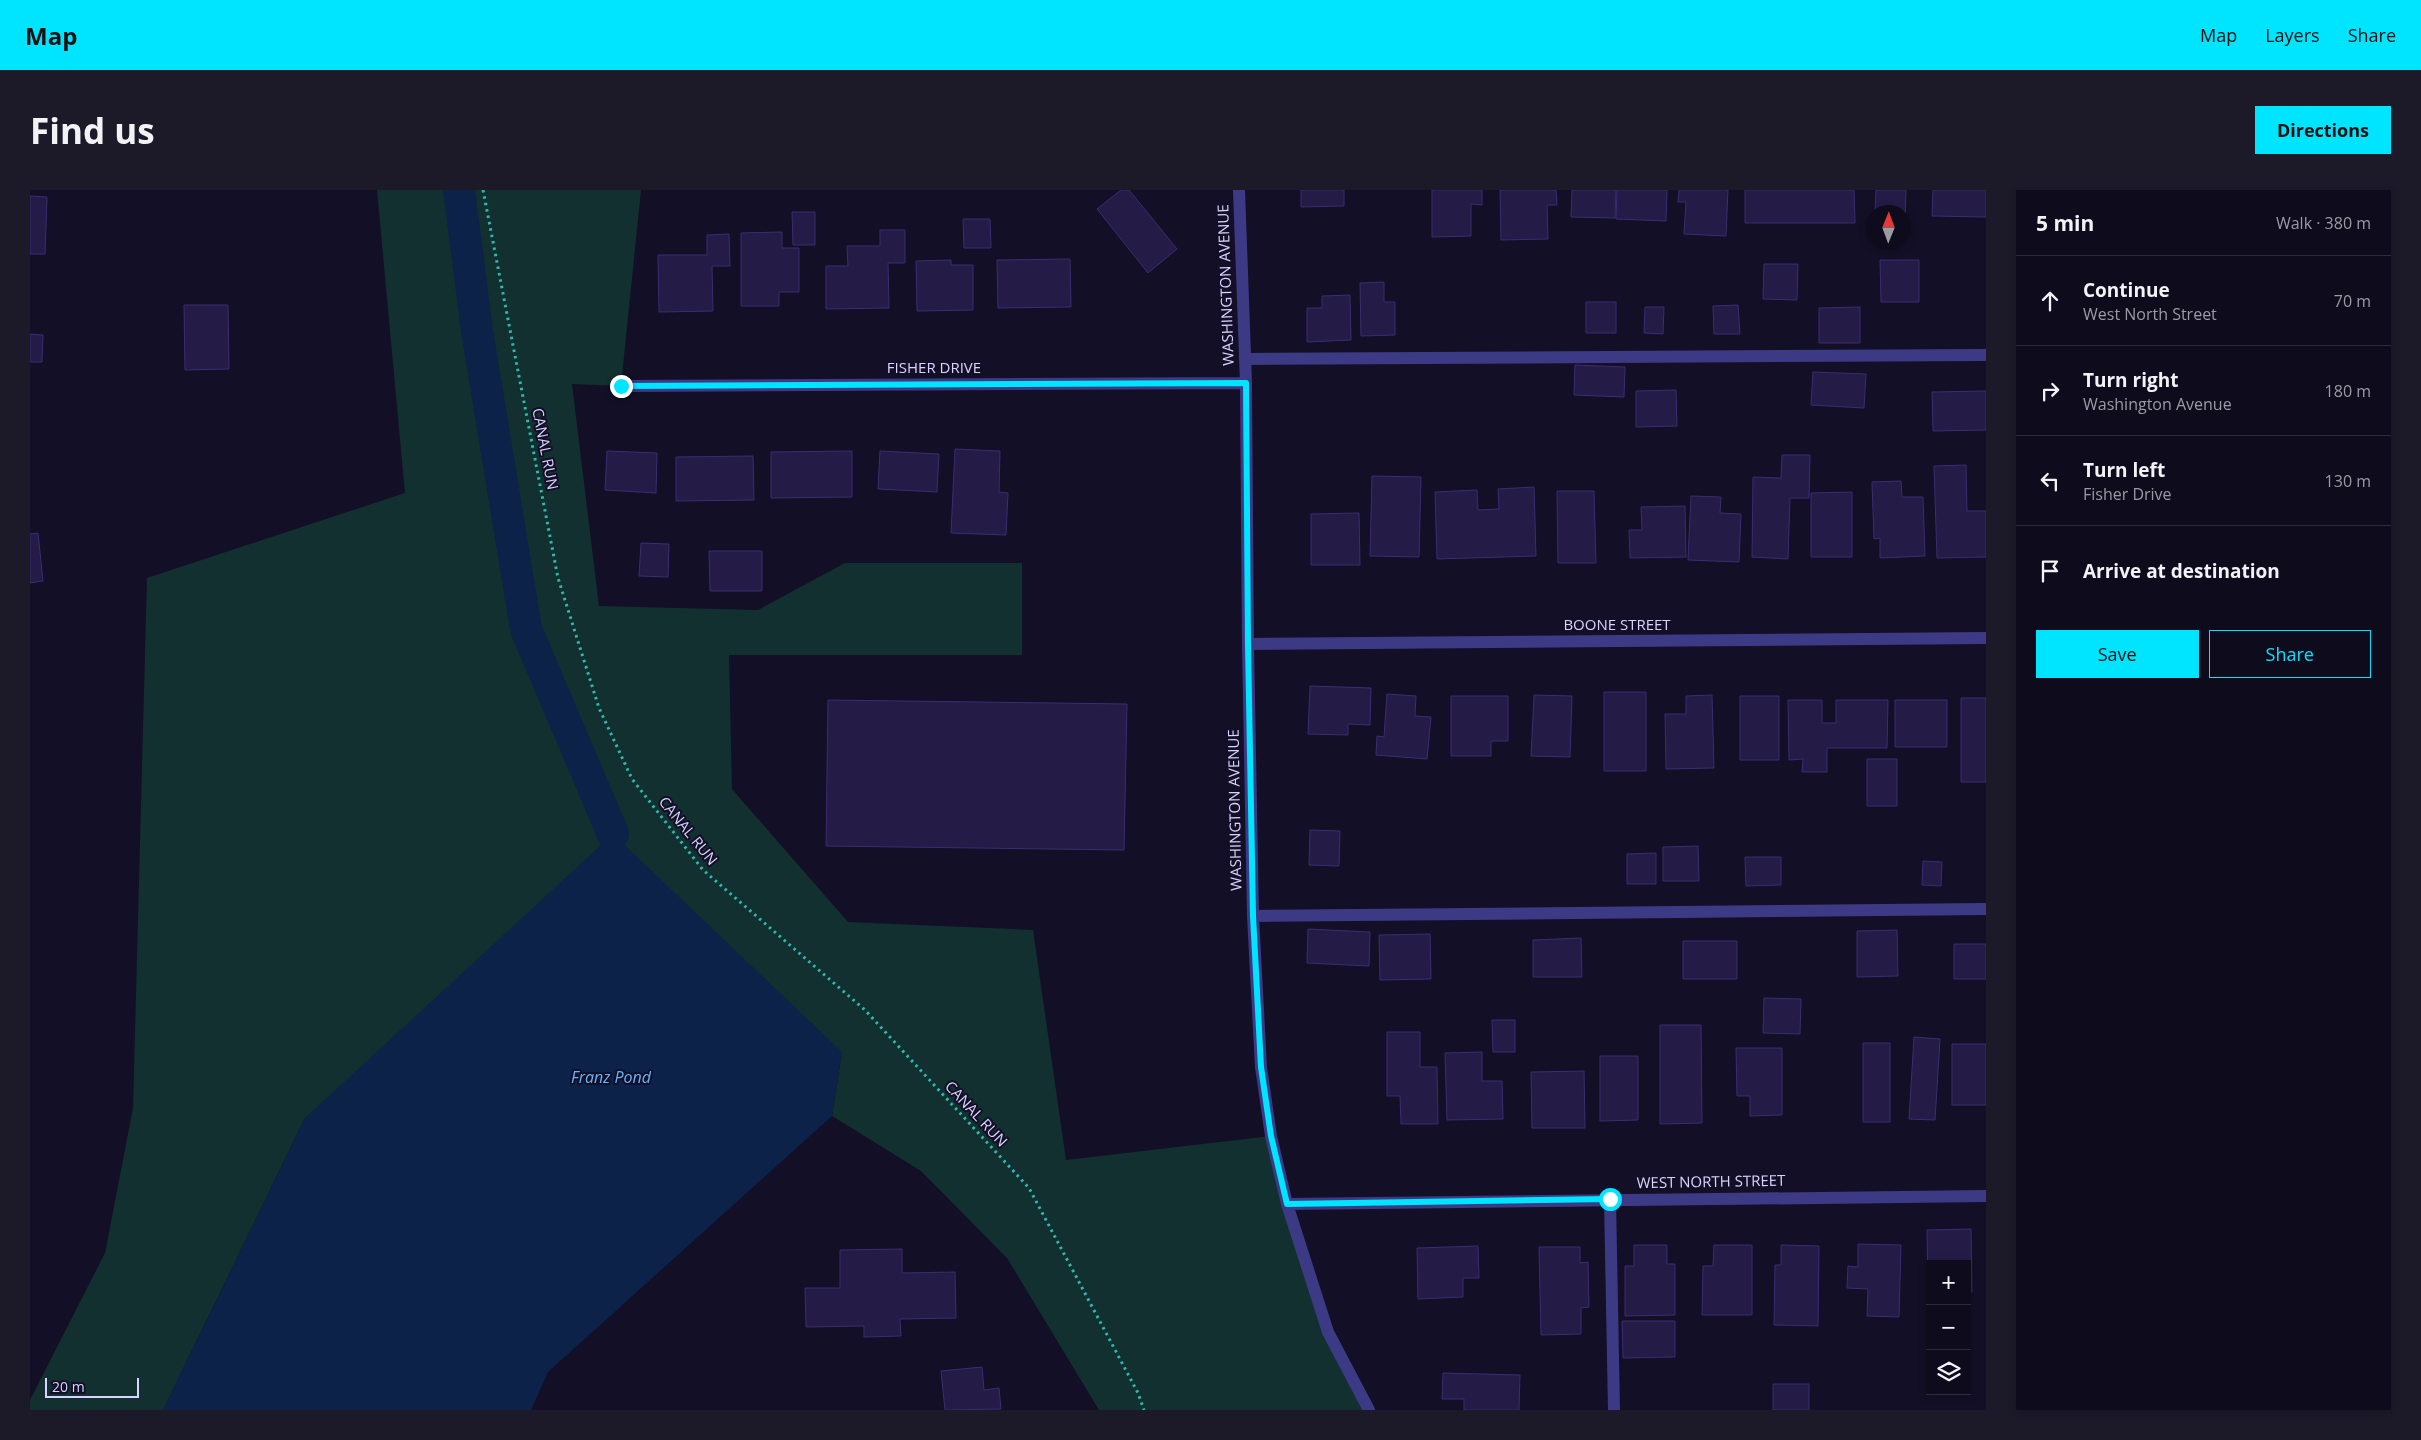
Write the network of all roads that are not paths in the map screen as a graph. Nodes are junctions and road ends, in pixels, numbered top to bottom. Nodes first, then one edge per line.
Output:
1 (1239, 190) edge
2 (1986, 355) edge
3 (1245, 359) junction
4 (1246, 383) junction
5 (621, 386) dead end
6 (1986, 638) edge
7 (1248, 644) junction
8 (1986, 909) edge
9 (1253, 916) junction
10 (1986, 1196) edge
11 (1610, 1199) junction
12 (1287, 1204) junction
13 (1369, 1410) edge
14 (1614, 1410) edge

1 - 3 street, WASHINGTON AVENUE
2 - 3 street
3 - 4 street, WASHINGTON AVENUE
4 - 5 street, FISHER DRIVE
4 - 7 street, WASHINGTON AVENUE
6 - 7 street, BOONE STREET
7 - 9 street, WASHINGTON AVENUE
8 - 9 street
9 - 12 street, WASHINGTON AVENUE
10 - 11 street, WEST NORTH STREET
11 - 12 street, WEST NORTH STREET
11 - 14 street
12 - 13 street, WASHINGTON AVENUE

